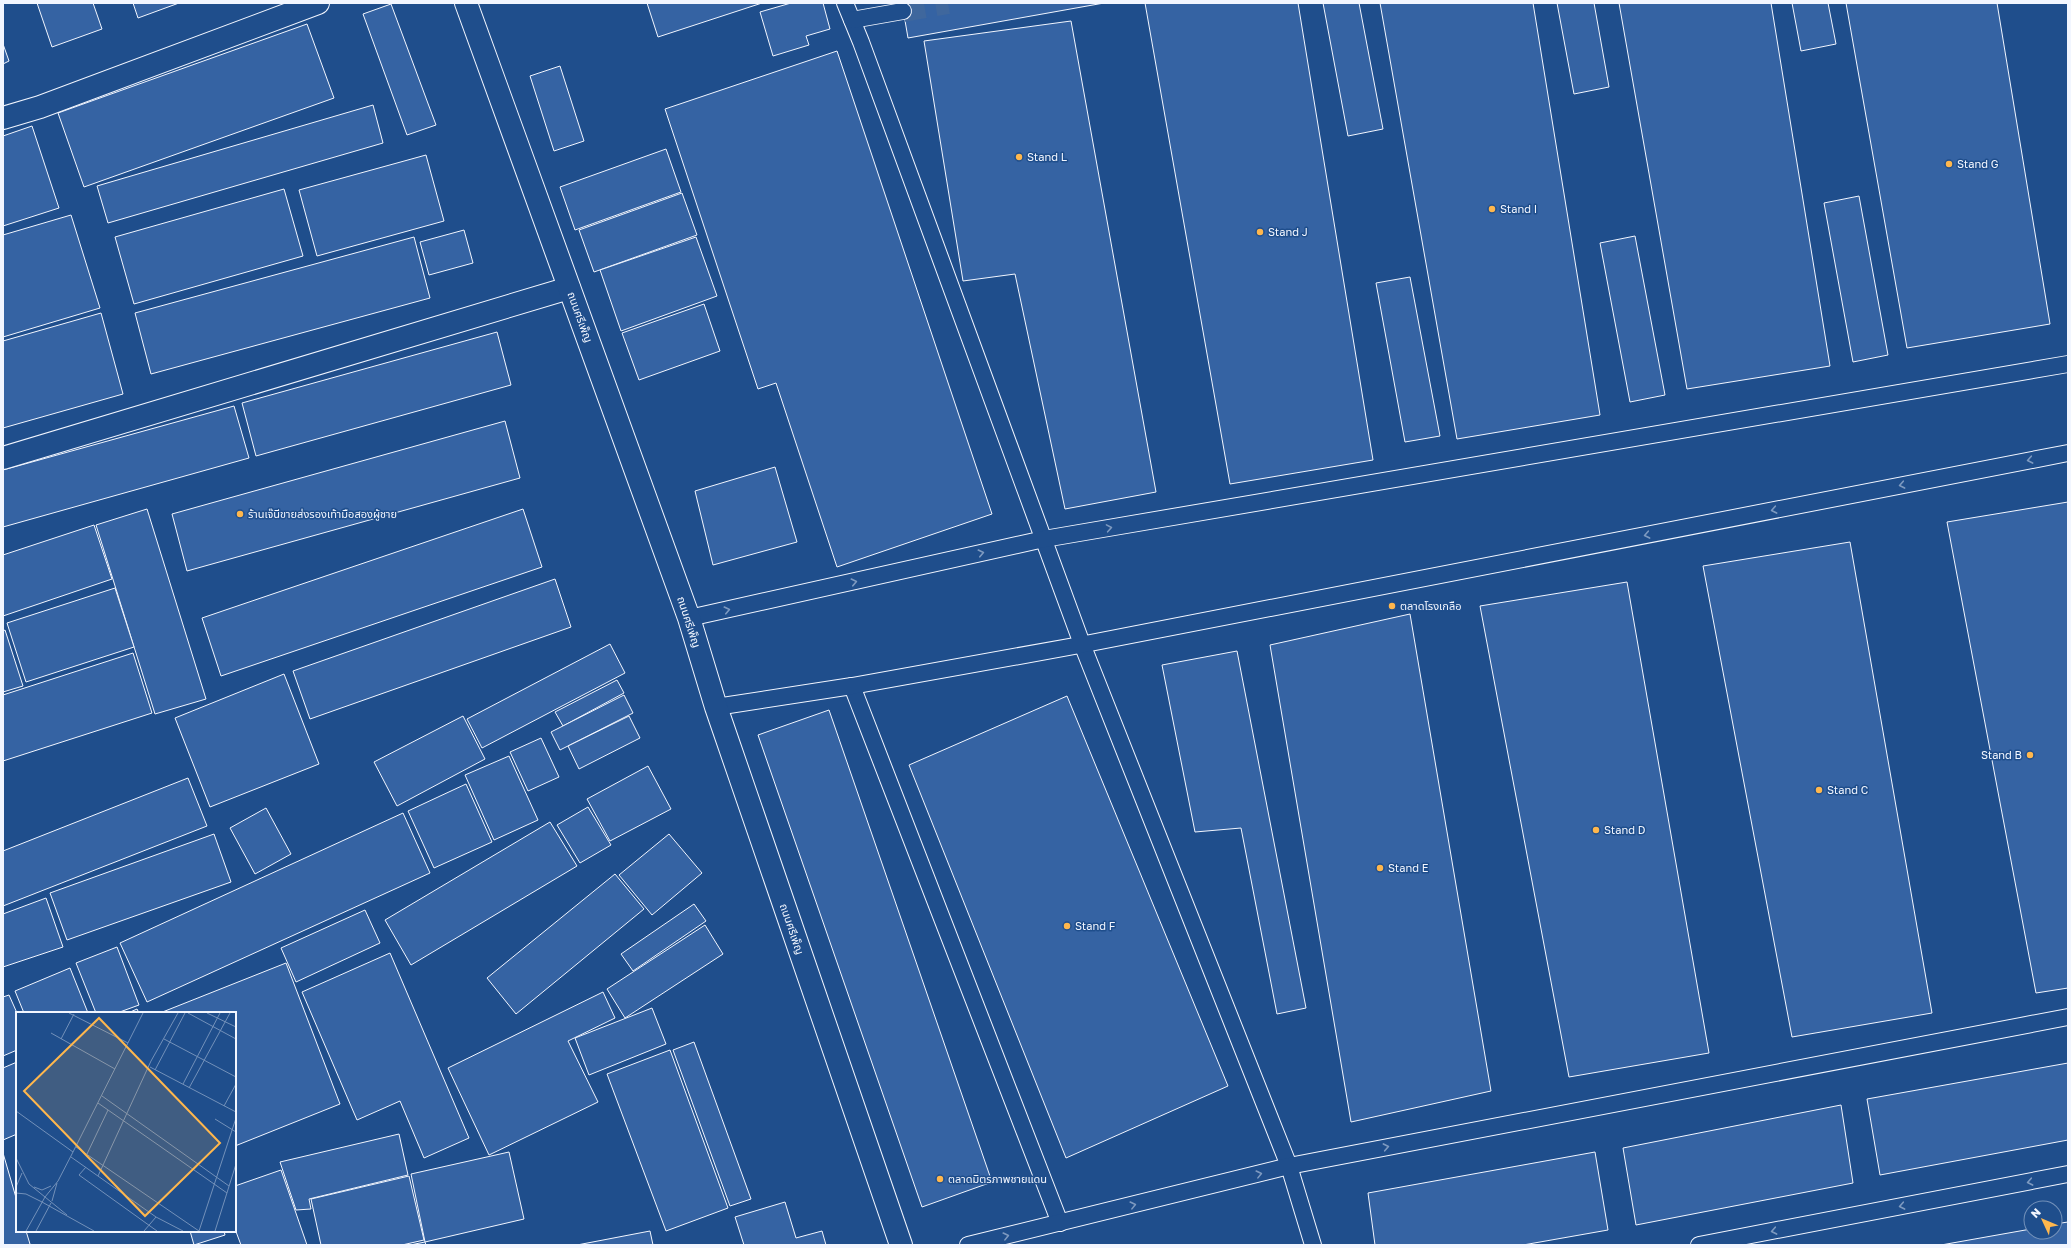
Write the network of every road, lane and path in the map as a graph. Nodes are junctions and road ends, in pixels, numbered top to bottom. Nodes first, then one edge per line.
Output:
1 (318, 3) edge
2 (466, 3) edge
3 (845, 3) edge
4 (903, 11) tunnel mouth
5 (852, 20) junction
6 (3, 118) edge
7 (569, 288) junction
8 (2068, 364) edge
9 (2068, 453) edge
10 (3, 458) edge
11 (1044, 539) junction
12 (689, 618) junction
13 (1082, 644) junction
14 (852, 686) junction
15 (716, 708) junction
16 (2068, 1017) edge
17 (1289, 1166) junction
18 (2068, 1174) edge
19 (1060, 1223) junction
20 (901, 1245) edge
21 (968, 1245) edge
22 (1313, 1245) edge
23 (1699, 1245) edge

1 - 6 main road
2 - 7 main road, ถนนศรีเพ็ญ
3 - 5 lane
4 - 5 lane
5 - 11 lane
7 - 10 main road
7 - 12 main road, ถนนศรีเพ็ญ
11 -> 8 lane
9 -> 13 lane
12 -> 11 lane
11 - 13 lane
12 - 15 main road, ถนนศรีเพ็ญ
13 - 14 lane
13 - 17 lane
14 - 15 lane
14 - 19 lane
15 - 20 main road, ถนนศรีเพ็ญ
17 -> 16 lane
19 -> 17 lane
17 - 22 lane
18 -> 23 lane
21 -> 19 lane

